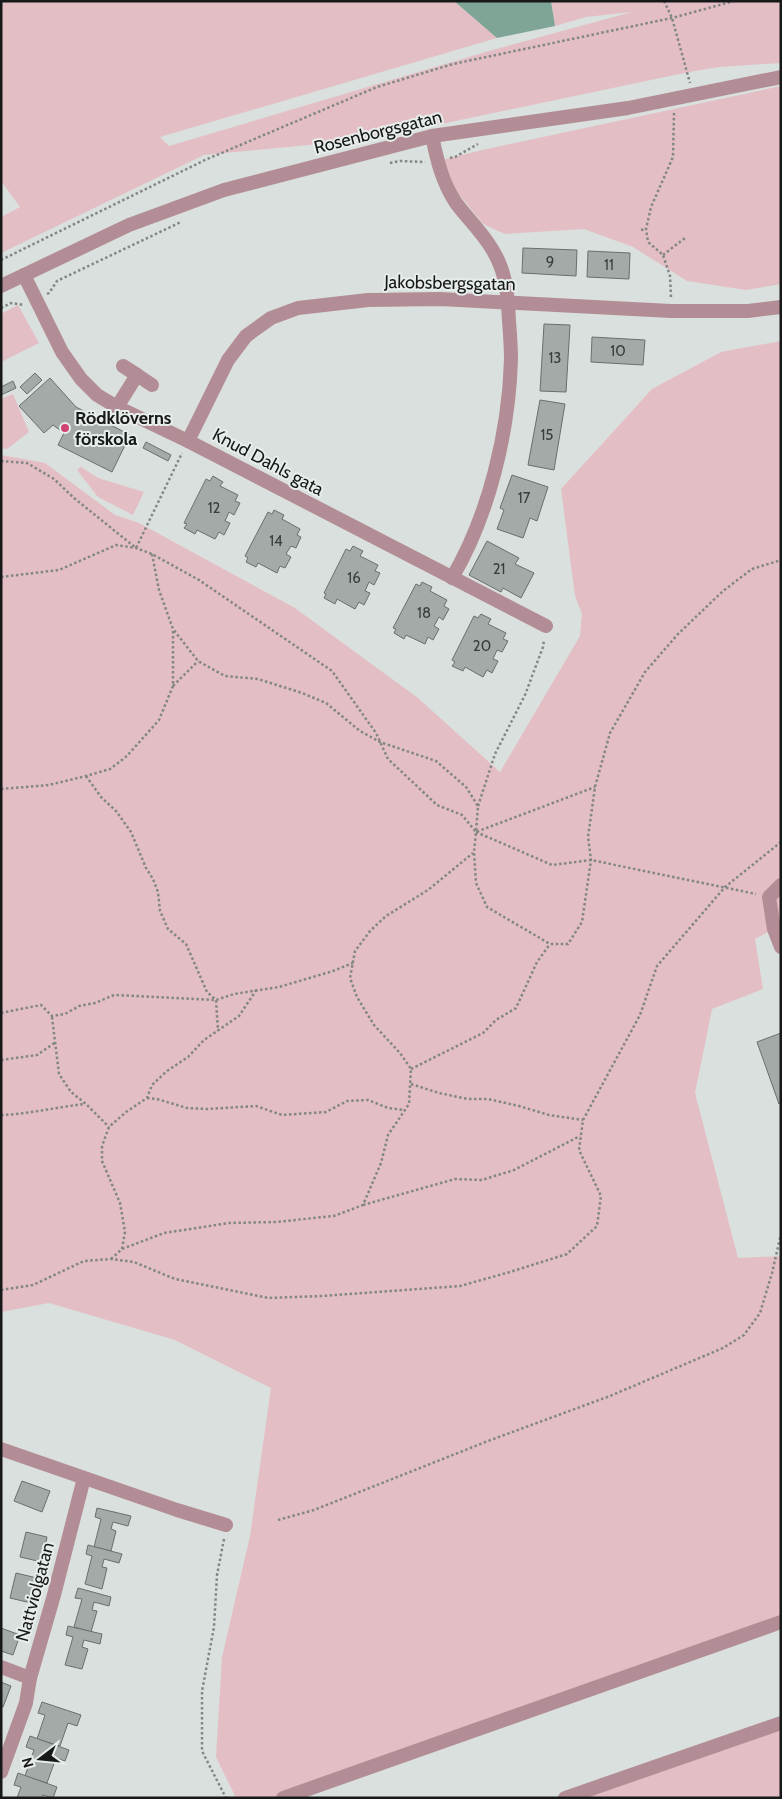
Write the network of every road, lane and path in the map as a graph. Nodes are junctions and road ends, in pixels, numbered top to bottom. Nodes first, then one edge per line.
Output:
1 (664, 1) edge
2 (734, 1) edge
3 (672, 18) junction
4 (781, 77) edge
5 (692, 95) junction
6 (674, 112) dead end
7 (432, 136) junction
8 (485, 143) dead end
9 (437, 161) junction
10 (382, 164) dead end
11 (189, 219) dead end
12 (646, 229) junction
13 (640, 230) dead end
14 (684, 238) dead end
15 (663, 254) junction
16 (1, 260) edge
17 (24, 275) junction
18 (1, 286) edge
19 (36, 299) junction
20 (508, 303) junction
21 (781, 307) edge
22 (1, 308) edge
23 (671, 311) junction
24 (123, 366) dead end
25 (137, 375) junction
26 (152, 385) dead end
27 (117, 407) junction
28 (188, 441) junction
29 (1, 461) edge
30 (136, 548) junction
31 (152, 554) junction
32 (781, 560) edge
33 (1, 577) edge
34 (452, 578) junction
35 (546, 626) joint
36 (173, 629) junction
37 (198, 661) junction
38 (173, 686) junction
39 (380, 742) junction
40 (86, 776) junction
41 (595, 787) junction
42 (1, 789) edge
43 (478, 806) junction
44 (476, 832) junction
45 (781, 842) edge
46 (474, 852) junction
47 (591, 860) junction
48 (781, 884) edge
49 (725, 887) junction
50 (769, 897) junction
51 (550, 944) junction
52 (781, 947) edge
53 (353, 962) junction
54 (257, 989) junction
55 (216, 1000) junction
56 (1, 1013) edge
57 (52, 1016) junction
58 (218, 1031) junction
59 (56, 1042) junction
60 (1, 1060) edge
61 (411, 1070) junction
62 (411, 1084) junction
63 (147, 1098) junction
64 (86, 1104) junction
65 (404, 1110) junction
66 (1, 1115) edge
67 (583, 1120) junction
68 (109, 1127) junction
69 (580, 1136) junction
70 (363, 1205) junction
71 (781, 1234) edge
72 (122, 1249) junction
73 (111, 1259) junction
74 (1, 1290) edge
75 (1, 1449) edge
76 (90, 1480) junction
77 (278, 1520) dead end
78 (226, 1525) joint
79 (781, 1622) edge
80 (1, 1667) edge
81 (30, 1678) junction
82 (781, 1723) edge
83 (1, 1772) edge
84 (226, 1798) edge
85 (283, 1798) edge
86 (565, 1798) edge

1 - 3 path
2 - 3 path
3 - 5 path
3 - 16 path
4 - 5 street, Rosenborgsgatan
5 - 7 street, Rosenborgsgatan
6 - 12 path
7 - 9 street
7 - 17 street, Rosenborgsgatan
8 - 9 path
9 - 10 path
9 - 20 street
11 - 19 path
12 - 13 path
12 - 15 path
14 - 15 path
15 - 23 path
17 - 18 street, Rosenborgsgatan
17 - 19 street, Knud Dahls gata
19 - 22 path
19 - 27 street, Knud Dahls gata
20 - 23 street, Jakobsbergsgatan
20 - 28 street, Jakobsbergsgatan
20 - 34 street
21 - 23 street, Jakobsbergsgatan
24 - 25 street
25 - 26 street
25 - 27 street
27 - 28 street, Knud Dahls gata
28 - 30 path
28 - 34 street, Knud Dahls gata
29 - 30 path
30 - 31 path
30 - 33 path
31 - 36 path
31 - 39 path
32 - 41 path
34 - 35 street, Knud Dahls gata
35 - 43 path
36 - 37 path
36 - 38 path
37 - 38 path
37 - 39 path
38 - 40 path
39 - 43 path
39 - 44 path
40 - 42 path
40 - 55 path
41 - 44 path
41 - 47 path
43 - 44 path
44 - 46 path
44 - 47 path
45 - 49 path
46 - 51 path
46 - 53 path
47 - 49 path
47 - 51 path
48 - 50 street
49 - 50 path
49 - 67 path
50 - 52 street
51 - 61 path
53 - 54 path
53 - 61 path
54 - 55 path
54 - 58 path
55 - 57 path
55 - 58 path
56 - 57 path
57 - 59 path
58 - 63 path
59 - 60 path
59 - 64 path
61 - 62 path
62 - 65 path
62 - 67 path
63 - 65 path
63 - 68 path
64 - 66 path
64 - 68 path
65 - 70 path
67 - 69 path
68 - 72 path
69 - 70 path
69 - 73 path
70 - 72 path
71 - 77 path
72 - 73 path
73 - 74 path
75 - 76 street
76 - 78 street
76 - 81 street, Nattviolgatan
78 - 84 path
79 - 85 street
80 - 81 street
81 - 83 street, Nattviolgatan
82 - 86 street

